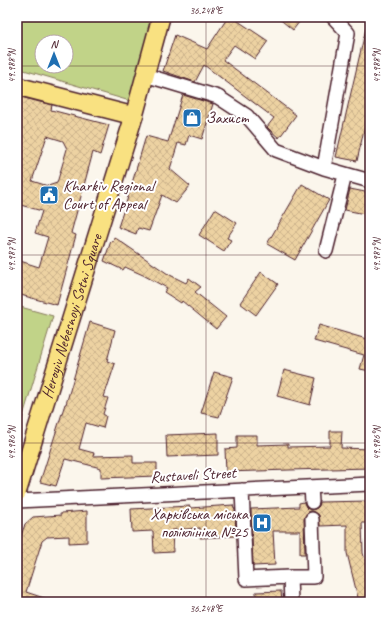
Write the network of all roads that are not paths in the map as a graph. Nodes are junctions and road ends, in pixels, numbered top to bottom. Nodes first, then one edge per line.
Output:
1 (161, 17) edge
2 (333, 17) edge
3 (145, 74) junction
4 (17, 86) edge
5 (134, 116) junction
6 (324, 168) junction
7 (345, 174) junction
8 (370, 181) edge
9 (326, 251) dead end
10 (370, 484) edge
11 (311, 487) junction
12 (242, 490) junction
13 (17, 493) edge
14 (17, 500) edge
15 (312, 502) dead end
16 (312, 519) dead end
17 (290, 577) junction
18 (291, 602) edge

1 - 3 main road, Heroyiv Nebesnoyi Sotni Square
2 - 6 street
3 - 5 main road, Heroyiv Nebesnoyi Sotni Square
3 - 6 street
4 - 5 main road
5 - 13 main road, Heroyiv Nebesnoyi Sotni Square
6 - 7 street
7 - 8 street
7 - 9 street
10 - 11 street, Rustaveli Street
11 - 12 street, Rustaveli Street
11 - 15 street
12 - 14 street, Rustaveli Street
12 - 17 street
16 - 17 street
17 - 18 street

